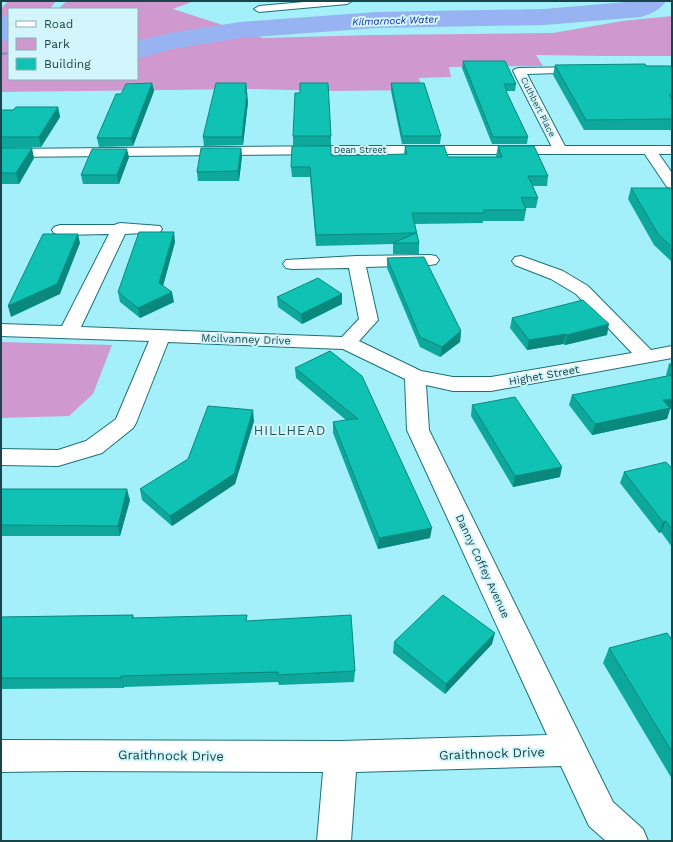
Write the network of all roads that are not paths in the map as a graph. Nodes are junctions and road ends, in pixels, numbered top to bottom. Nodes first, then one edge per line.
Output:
1 (347, 1) edge
2 (259, 9) dead end
3 (596, 70) edge
4 (560, 150) junction
5 (649, 150) junction
6 (672, 150) edge
7 (1, 153) edge
8 (672, 184) edge
9 (120, 228) junction
10 (154, 229) dead end
11 (60, 230) dead end
12 (430, 260) dead end
13 (521, 261) dead end
14 (356, 262) junction
15 (292, 264) dead end
16 (1, 330) edge
17 (69, 332) junction
18 (161, 335) junction
19 (346, 343) junction
20 (672, 352) edge
21 (646, 356) junction
22 (415, 376) junction
23 (1, 457) edge
24 (570, 750) junction
25 (1, 756) edge
26 (341, 757) junction
27 (334, 841) edge
28 (631, 841) edge

1 - 2 street
3 - 4 street, Cuthbert Place
4 - 5 street, Dean Street
4 - 7 street, Dean Street
5 - 6 street, Dean Street
5 - 8 street
9 - 10 street
9 - 11 street
9 - 17 street
12 - 14 street
13 - 21 street
14 - 15 street
14 - 19 street
16 - 17 street, Mcilvanney Drive
17 - 18 street, Mcilvanney Drive
18 - 19 street, Mcilvanney Drive
18 - 23 street
19 - 22 street, Mcilvanney Drive
20 - 21 street, Highet Street
21 - 22 street, Highet Street
22 - 24 street, Danny Coffey Avenue
24 - 26 street, Graithnock Drive
24 - 28 street, Danny Coffey Avenue
25 - 26 street, Graithnock Drive
26 - 27 street

